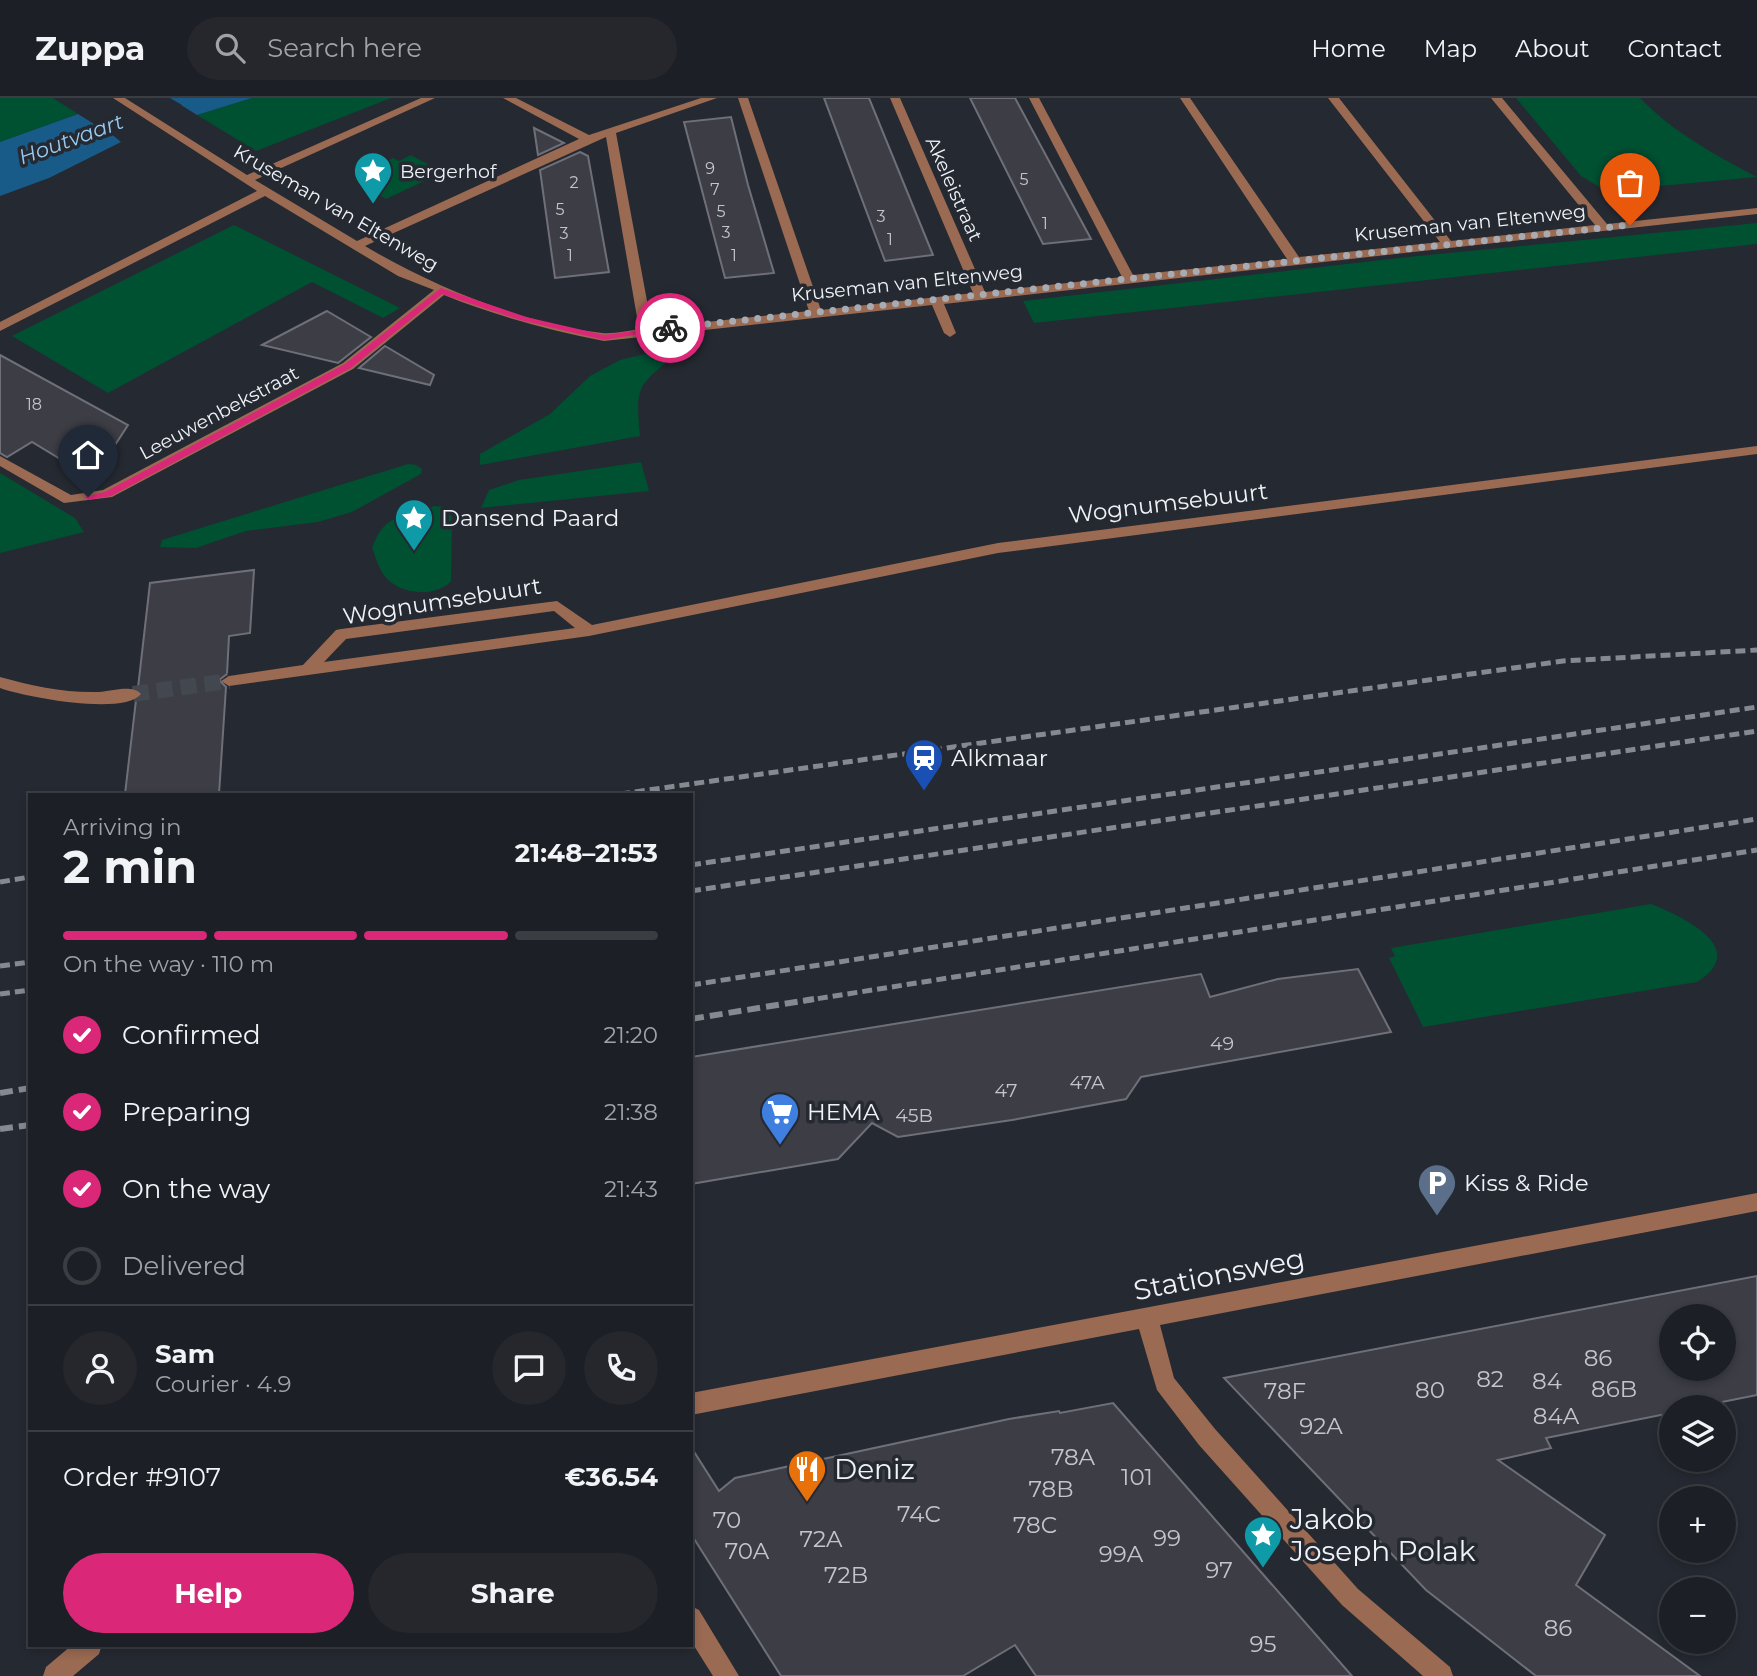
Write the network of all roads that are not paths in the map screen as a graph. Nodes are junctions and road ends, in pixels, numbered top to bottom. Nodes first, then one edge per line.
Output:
1 (118, 98) edge
2 (430, 98) edge
3 (508, 98) edge
4 (712, 98) edge
5 (743, 98) edge
6 (895, 98) edge
7 (1034, 98) edge
8 (1185, 98) edge
9 (1333, 98) edge
10 (1496, 98) edge
11 (610, 131) junction
12 (588, 139) junction
13 (246, 180) junction
14 (266, 191) junction
15 (1757, 211) edge
16 (1604, 228) junction
17 (1448, 244) junction
18 (356, 246) junction
19 (1295, 261) junction
20 (1129, 279) junction
21 (441, 291) junction
22 (980, 295) junction
23 (936, 299) junction
24 (816, 313) junction
25 (0, 327) edge
26 (646, 331) junction
27 (950, 333) dead end
28 (1757, 450) edge
29 (0, 460) edge
30 (589, 631) junction
31 (307, 671) junction
32 (229, 681) tunnel mouth
33 (0, 682) edge
34 (133, 694) tunnel mouth
35 (1757, 1202) edge
36 (1147, 1318) junction
37 (693, 1404) edge
38 (693, 1621) edge
39 (88, 1647) edge
40 (55, 1676) edge
41 (727, 1676) edge
42 (1441, 1676) edge

1 - 13 street, Kruseman van Eltenweg
2 - 13 street
3 - 12 street
4 - 11 street
5 - 24 street
6 - 22 street, Akeleistraat
7 - 20 street
8 - 19 street
9 - 17 street
10 - 16 street
11 - 12 street
11 - 26 street
12 - 18 street
13 - 14 street, Kruseman van Eltenweg
14 - 18 street, Kruseman van Eltenweg
14 - 25 street
15 - 16 street, Kruseman van Eltenweg
16 - 17 street, Kruseman van Eltenweg
17 - 19 street, Kruseman van Eltenweg
18 - 21 street, Kruseman van Eltenweg
19 - 20 street, Kruseman van Eltenweg
20 - 22 street, Kruseman van Eltenweg
21 - 26 street, Kruseman van Eltenweg
21 - 29 street, Leeuwenbekstraat
22 - 23 street, Kruseman van Eltenweg
23 - 24 street, Kruseman van Eltenweg
23 - 27 street
24 - 26 street, Kruseman van Eltenweg
28 - 30 street, Wognumsebuurt
30 - 31 street, Wognumsebuurt
30 - 31 street, Wognumsebuurt
31 - 32 street, Wognumsebuurt
33 - 34 street
35 - 36 street, Stationsweg
36 - 37 street, Stationsweg
36 - 42 street
38 - 41 street
39 - 40 street

